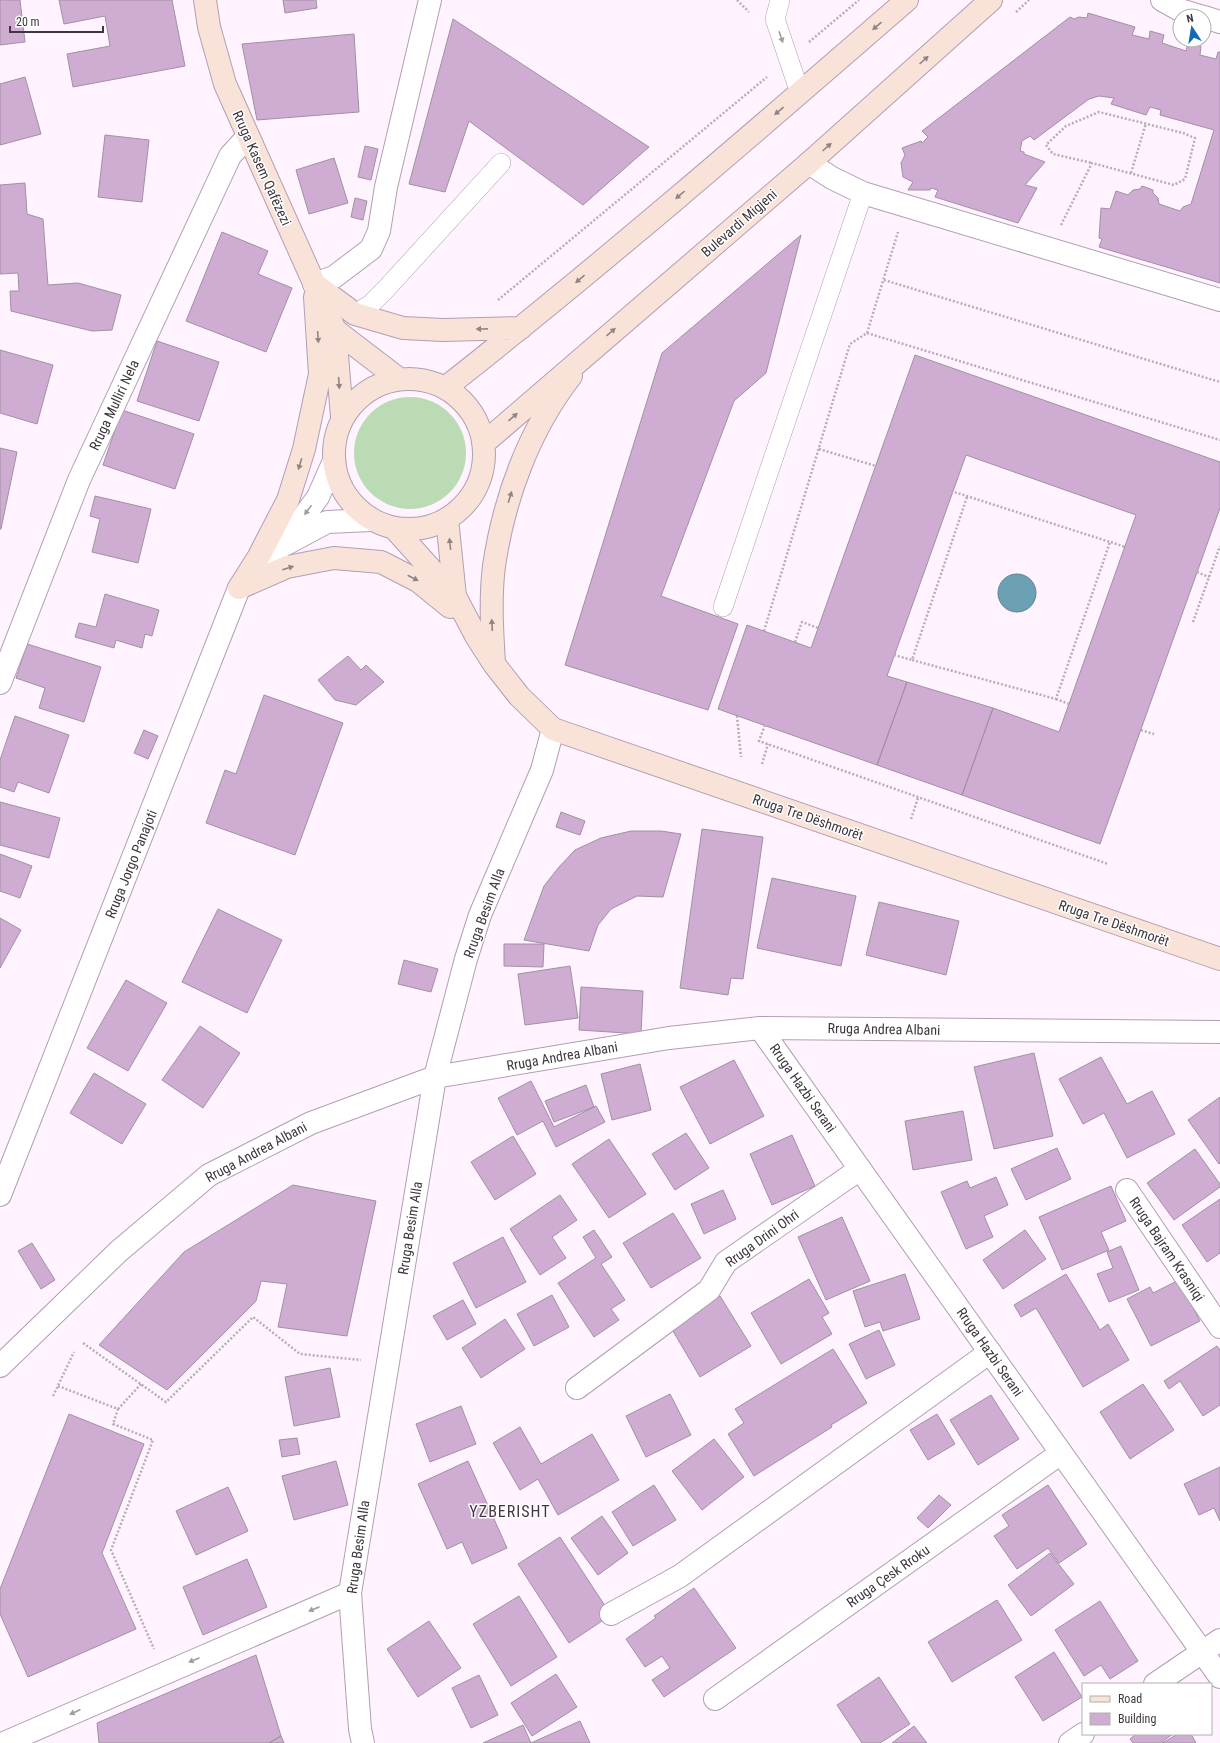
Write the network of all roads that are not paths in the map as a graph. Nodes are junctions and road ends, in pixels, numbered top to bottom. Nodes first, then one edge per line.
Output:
1 (205, 0) edge
2 (430, 0) edge
3 (780, 0) edge
4 (907, 0) edge
5 (991, 0) edge
6 (1162, 0) edge
7 (1176, 8) edge
8 (800, 93) junction
9 (248, 136) junction
10 (502, 163) dead end
11 (809, 163) junction
12 (863, 193) junction
13 (314, 284) junction
14 (1220, 300) edge
15 (354, 314) junction
16 (521, 328) junction
17 (335, 330) junction
18 (593, 348) junction
19 (399, 379) junction
20 (445, 388) junction
21 (342, 417) junction
22 (484, 443) junction
23 (334, 464) junction
24 (447, 519) junction
25 (372, 520) junction
26 (394, 528) junction
27 (282, 546) junction
28 (239, 588) junction
29 (455, 596) junction
30 (723, 607) dead end
31 (468, 622) junction
32 (494, 664) junction
33 (0, 683) edge
34 (553, 729) junction
35 (1220, 959) edge
36 (760, 1028) junction
37 (1220, 1032) edge
38 (435, 1077) junction
39 (860, 1169) junction
40 (1127, 1190) dead end
41 (0, 1195) edge
42 (1220, 1327) edge
43 (990, 1352) junction
44 (0, 1366) edge
45 (577, 1388) dead end
46 (1061, 1453) junction
47 (350, 1594) junction
48 (611, 1614) dead end
49 (1220, 1640) edge
50 (1202, 1652) junction
51 (1220, 1677) edge
52 (1156, 1683) edge
53 (715, 1699) dead end
54 (1082, 1735) edge
55 (4, 1743) edge
56 (363, 1743) edge
57 (1070, 1743) edge

1 - 9 main road, Rruga Kasem Qafëzezi
2 - 13 street
3 -> 8 lane
4 -> 8 main road
11 -> 5 main road, Bulevardi Migjeni
6 - 7 street
8 -> 16 main road
9 - 13 main road, Rruga Kasem Qafëzezi
9 - 33 street, Rruga Mulliri Nela
10 - 15 lane
11 - 12 street
18 -> 11 main road, Bulevardi Migjeni
12 - 14 street
12 - 30 lane
13 - 15 main road
13 - 17 main road, Rruga Kasem Qafëzezi
13 -> 28 main road
16 -> 15 main road
16 - 20 main road
17 - 19 main road, Rruga Kasem Qafëzezi
17 -> 21 main road, Rruga Kasem Qafëzezi
22 -> 18 main road, Bulevardi Migjeni
32 -> 18 main road
19 - 20 main road
19 - 21 main road
20 - 22 main road
21 - 23 main road
22 - 24 main road
23 - 25 main road
23 -> 27 street, Rruga Jorgo Panajoti
24 - 26 main road
29 -> 24 main road, Rruga Tre Dëshmorët
25 - 26 main road
25 - 27 street, Rruga Jorgo Panajoti
26 - 29 main road, Rruga Tre Dëshmorët
27 - 28 street, Rruga Jorgo Panajoti
28 -> 31 main road
28 - 41 street, Rruga Jorgo Panajoti
29 - 31 main road, Rruga Tre Dëshmorët
31 - 32 main road, Rruga Tre Dëshmorët
32 - 34 main road, Rruga Tre Dëshmorët
34 - 35 main road, Rruga Tre Dëshmorët
34 - 38 street, Rruga Besim Alla
36 - 37 street, Rruga Andrea Albani
36 - 38 street, Rruga Andrea Albani
36 - 39 street, Rruga Hazbi Serani
38 - 44 street, Rruga Andrea Albani
38 - 47 street, Rruga Besim Alla
39 - 43 street, Rruga Hazbi Serani
39 - 45 street, Rruga Drini Ohri
40 - 42 street, Rruga Bajram Krasniqi
43 - 46 street, Rruga Hazbi Serani
43 - 48 street
46 - 50 street, Rruga Hazbi Serani
46 - 53 street, Rruga Çesk Rroku
47 -> 55 street
47 - 56 street, Rruga Besim Alla
49 - 50 street
50 - 51 street, Rruga Hazbi Serani
50 - 52 street
54 - 57 street

